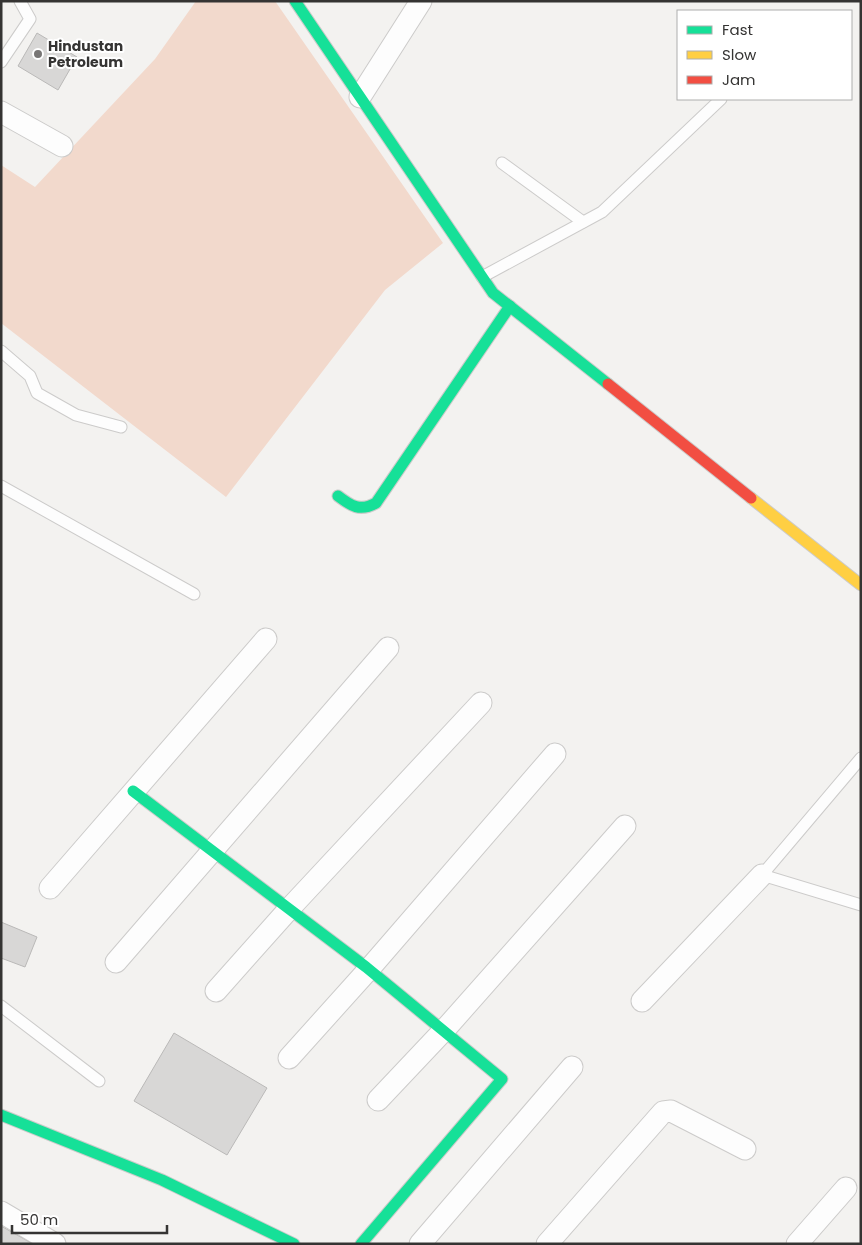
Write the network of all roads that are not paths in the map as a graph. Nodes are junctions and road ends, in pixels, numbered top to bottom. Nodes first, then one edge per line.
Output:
1 (20, 1) edge
2 (294, 1) edge
3 (421, 1) edge
4 (1, 62) edge
5 (360, 97) junction
6 (720, 100) edge
7 (1, 112) edge
8 (62, 146) dead end
9 (502, 162) dead end
10 (583, 222) junction
11 (482, 277) junction
12 (510, 306) junction
13 (1, 351) edge
14 (121, 427) dead end
15 (1, 486) edge
16 (338, 496) dead end
17 (861, 585) edge
18 (194, 594) dead end
19 (266, 639) dead end
20 (388, 648) dead end
21 (481, 703) dead end
22 (555, 754) dead end
23 (861, 758) edge
24 (133, 791) junction
25 (625, 826) dead end
26 (211, 853) junction
27 (762, 875) junction
28 (50, 888) dead end
29 (861, 905) edge
30 (289, 909) junction
31 (116, 962) dead end
32 (369, 970) junction
33 (216, 991) dead end
34 (642, 1001) dead end
35 (1, 1006) edge
36 (446, 1028) junction
37 (289, 1058) dead end
38 (572, 1067) dead end
39 (99, 1081) dead end
40 (378, 1100) dead end
41 (1, 1115) edge
42 (745, 1149) dead end
43 (846, 1188) dead end
44 (1, 1212) edge
45 (55, 1244) edge
46 (294, 1244) edge
47 (361, 1244) edge
48 (420, 1244) edge
49 (547, 1244) edge
50 (797, 1244) edge

1 - 4 lane
2 - 5 street
3 - 5 street
5 - 11 street
6 - 10 lane
7 - 8 street
9 - 10 lane
10 - 11 lane
11 - 12 street
12 - 16 street
12 - 17 street
13 - 14 lane
15 - 18 lane
19 - 24 street
20 - 26 street
21 - 30 street
22 - 32 street
23 - 27 lane
24 - 26 street
24 - 28 street
25 - 36 street
26 - 30 street
26 - 31 street
27 - 29 lane
27 - 34 street
30 - 32 street
30 - 33 street
32 - 36 street
32 - 37 street
35 - 39 lane
36 - 40 street
36 - 47 street
38 - 48 street
41 - 46 street
42 - 49 street
43 - 50 street
44 - 45 street

